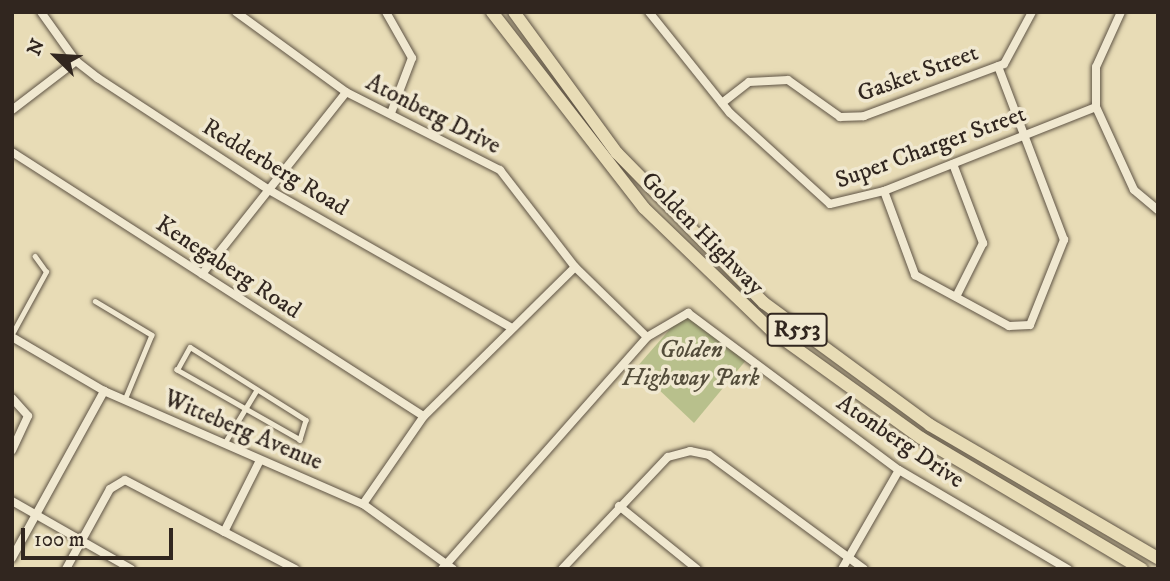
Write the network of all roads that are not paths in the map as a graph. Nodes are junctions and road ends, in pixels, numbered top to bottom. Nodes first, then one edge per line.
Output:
1 (41, 12) edge
2 (236, 12) edge
3 (386, 12) edge
4 (492, 12) edge
5 (514, 12) edge
6 (649, 12) edge
7 (1032, 12) edge
8 (1121, 12) edge
9 (76, 61) junction
10 (998, 66) junction
11 (346, 92) junction
12 (722, 103) junction
13 (1096, 107) junction
14 (12, 110) edge
15 (391, 113) junction
16 (1023, 136) junction
17 (12, 152) edge
18 (953, 164) junction
19 (269, 190) junction
20 (884, 191) junction
21 (1158, 210) edge
22 (35, 257) dead end
23 (575, 267) junction
24 (202, 274) junction
25 (956, 297) junction
26 (95, 301) dead end
27 (512, 328) junction
28 (12, 336) edge
29 (647, 337) junction
30 (104, 391) junction
31 (256, 391) junction
32 (12, 398) edge
33 (125, 401) junction
34 (244, 411) junction
35 (424, 416) junction
36 (224, 444) junction
37 (12, 450) edge
38 (260, 460) junction
39 (899, 470) junction
40 (12, 501) edge
41 (363, 503) junction
42 (619, 506) junction
43 (35, 515) junction
44 (224, 532) junction
45 (81, 542) junction
46 (12, 558) edge
47 (1158, 558) edge
48 (847, 559) junction
49 (447, 567) edge
50 (66, 569) edge
51 (131, 569) edge
52 (295, 569) edge
53 (562, 569) edge
54 (697, 569) edge
55 (842, 569) edge
56 (864, 569) edge
57 (1069, 569) edge
58 (1142, 569) edge

1 - 9 street, Redderberg Road
2 - 11 street, Atonberg Drive
3 - 15 street
4 - 58 main road, Golden Highway / R553
5 - 47 main road, Golden Highway / R553
6 - 12 street, Super Charger Street
7 - 10 street, Gasket Street
8 - 13 street
9 - 14 street
9 - 19 street, Redderberg Road
10 - 12 street, Gasket Street
10 - 16 street
11 - 15 street, Atonberg Drive
11 - 19 street
12 - 20 street, Super Charger Street
13 - 16 street, Super Charger Street
13 - 21 street
15 - 23 street, Atonberg Drive
16 - 18 street, Super Charger Street
16 - 25 street
17 - 24 street, Kenegaberg Road
18 - 20 street, Super Charger Street
18 - 25 street
19 - 24 street
19 - 27 street, Redderberg Road
20 - 25 street
22 - 28 lane
23 - 27 street
23 - 29 street, Atonberg Drive
24 - 35 street, Kenegaberg Road
26 - 33 lane
27 - 35 street
28 - 30 street, Witteberg Avenue
29 - 39 street, Atonberg Drive
29 - 49 street
30 - 33 street, Witteberg Avenue
30 - 43 street
31 - 34 lane
31 - 34 lane
31 - 34 lane
32 - 37 street
33 - 36 street, Witteberg Avenue
34 - 36 lane
35 - 41 street
36 - 38 street, Witteberg Avenue
38 - 41 street, Witteberg Avenue
38 - 44 street
39 - 48 street
39 - 57 street, Atonberg Drive
40 - 43 street
41 - 49 street, Witteberg Avenue
42 - 48 street
42 - 53 street
42 - 54 street
43 - 45 street
43 - 46 street
44 - 45 street
44 - 52 street
45 - 50 street
45 - 51 street
48 - 55 street
48 - 56 street

